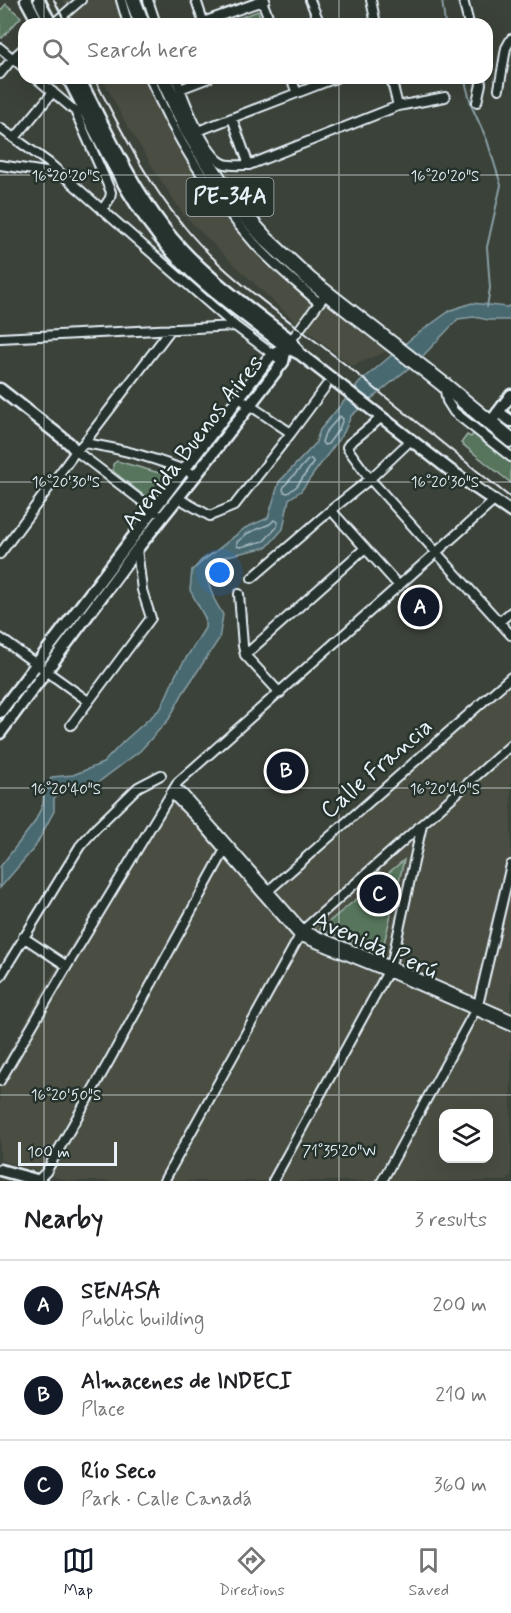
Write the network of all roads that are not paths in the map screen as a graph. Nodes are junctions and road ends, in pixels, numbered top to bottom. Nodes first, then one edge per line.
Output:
1 (26, 0) edge
2 (39, 0) edge
3 (81, 0) edge
4 (120, 0) edge
5 (133, 0) edge
6 (148, 0) edge
7 (196, 0) edge
8 (310, 0) edge
9 (371, 0) edge
10 (464, 0) edge
11 (264, 1) edge
12 (36, 18) edge
13 (49, 18) edge
14 (59, 18) edge
15 (126, 18) edge
16 (140, 18) edge
17 (154, 18) edge
18 (202, 18) edge
19 (218, 18) edge
20 (269, 18) edge
21 (318, 18) edge
22 (375, 18) edge
23 (468, 18) edge
24 (511, 39) edge
25 (0, 48) edge
26 (508, 50) edge
27 (18, 53) edge
28 (13, 58) junction
29 (18, 63) edge
30 (0, 74) edge
31 (43, 84) edge
32 (71, 84) edge
33 (80, 84) edge
34 (153, 84) edge
35 (166, 84) edge
36 (178, 84) edge
37 (193, 84) edge
38 (293, 84) edge
39 (320, 84) edge
40 (392, 84) edge
41 (481, 84) edge
42 (180, 89) junction
43 (499, 89) dead end
44 (53, 92) junction
45 (297, 93) junction
46 (445, 97) dead end
47 (477, 102) dead end
48 (398, 106) junction
49 (86, 112) junction
50 (232, 118) junction
51 (0, 128) edge
52 (198, 131) junction
53 (15, 138) junction
54 (0, 165) edge
55 (249, 165) junction
56 (61, 174) junction
57 (102, 210) junction
58 (323, 298) junction
59 (235, 326) junction
60 (171, 329) junction
61 (0, 338) edge
62 (289, 344) junction
63 (272, 354) junction
64 (283, 362) junction
65 (443, 384) junction
66 (326, 386) dead end
67 (1, 393) edge
68 (511, 396) edge
69 (239, 398) junction
70 (250, 404) junction
71 (378, 414) junction
72 (494, 417) junction
73 (511, 421) edge
74 (473, 428) junction
75 (291, 433) junction
76 (412, 440) junction
77 (511, 440) edge
78 (80, 447) junction
79 (511, 457) edge
80 (184, 470) junction
81 (196, 476) junction
82 (370, 479) junction
83 (178, 498) junction
84 (494, 501) junction
85 (153, 510) junction
86 (331, 510) junction
87 (511, 512) edge
88 (163, 517) junction
89 (365, 548) junction
90 (137, 549) junction
91 (437, 553) junction
92 (0, 554) edge
93 (252, 578) dead end
94 (399, 586) junction
95 (239, 594) dead end
96 (511, 612) edge
97 (499, 622) junction
98 (511, 635) edge
99 (0, 638) edge
100 (245, 655) junction
101 (36, 664) junction
102 (46, 672) junction
103 (511, 677) edge
104 (280, 693) junction
105 (88, 701) junction
106 (0, 712) edge
107 (71, 725) dead end
108 (0, 733) edge
109 (511, 745) edge
110 (161, 775) dead end
111 (173, 790) junction
112 (422, 825) junction
113 (226, 847) junction
114 (511, 865) edge
115 (268, 891) junction
116 (301, 933) junction
117 (23, 937) junction
118 (67, 966) junction
119 (389, 969) junction
120 (0, 976) edge
121 (477, 1008) junction
122 (511, 1019) edge
123 (511, 1026) edge
124 (0, 1081) edge
125 (0, 1170) edge
126 (40, 1179) edge
127 (45, 1181) edge
128 (164, 1181) edge
129 (273, 1181) edge
130 (382, 1181) edge

1 - 12 street
2 - 13 street
3 - 14 street
4 - 15 street
5 - 16 highway
6 - 17 street
7 - 18 street
8 - 21 street
9 - 22 street
10 - 23 street
11 - 19 street
11 - 20 street
24 - 26 street
25 - 28 street
26 - 43 street
27 - 28 street
28 - 29 street
28 - 30 street
31 - 44 street
32 - 49 street
33 - 49 street
34 - 58 street
35 - 58 highway, PE-34A
36 - 42 street
37 - 42 street
38 - 45 street
39 - 45 street
40 - 48 street
41 - 47 street
42 - 52 street
44 - 49 street
44 - 53 street
45 - 50 street
46 - 48 street
48 - 55 street
49 - 57 street
49 - 62 street
50 - 52 street
50 - 55 street
51 - 53 street
52 - 55 street
53 - 56 street
54 - 56 street
56 - 57 street
57 - 59 street
58 - 62 street
58 - 65 highway, PE-34A
59 - 60 street
59 - 63 street
60 - 61 street
60 - 78 street
62 - 63 street, Avenida Buenos Aires
62 - 64 street, Avenida Buenos Aires
62 - 71 street
63 - 64 street
63 - 69 street, Avenida Buenos Aires
64 - 70 street, Avenida Buenos Aires
65 - 72 highway, PE-34A
65 - 74 street
66 - 75 street
67 - 78 street
68 - 72 street
69 - 70 street
69 - 80 street, Avenida Buenos Aires
70 - 75 street
70 - 81 street, Avenida Buenos Aires
71 - 76 street
71 - 82 street
72 - 73 street
72 - 74 street
72 - 77 highway, PE-34A
74 - 79 street
75 - 83 street
76 - 82 street
76 - 84 street
78 - 80 street
78 - 85 street
78 - 92 street
80 - 81 street
80 - 85 street, Avenida Buenos Aires
81 - 83 street, Avenida Buenos Aires
82 - 86 street
82 - 91 street
83 - 88 street, Avenida Buenos Aires
84 - 87 street
84 - 91 street
85 - 88 street
85 - 101 street, Avenida Buenos Aires
86 - 89 street
86 - 93 street
88 - 90 street, Avenida Buenos Aires
89 - 94 street
89 - 100 street
90 - 102 street, Avenida Buenos Aires
90 - 105 street
91 - 94 street
91 - 97 street
94 - 104 street
95 - 100 street
96 - 97 street
97 - 98 street
99 - 101 street
100 - 104 street
101 - 102 street
101 - 106 street, Avenida Buenos Aires
102 - 105 street
102 - 108 street, Avenida Buenos Aires
103 - 115 street, Calle Francia
104 - 111 street
105 - 107 street
109 - 112 street
110 - 117 street
111 - 113 street, Avenida Perú
111 - 118 street
112 - 116 street
112 - 119 street
113 - 115 street, Avenida Perú
113 - 116 street, Avenida Perú
113 - 126 street
114 - 121 street
115 - 116 street, Avenida Perú
116 - 119 street, Avenida Perú
116 - 128 street
117 - 118 street
117 - 120 street
118 - 124 street
119 - 121 street, Avenida Perú
119 - 129 street
121 - 122 street, Avenida Perú
121 - 123 street, Avenida Perú
121 - 130 street
125 - 126 street
126 - 127 street

